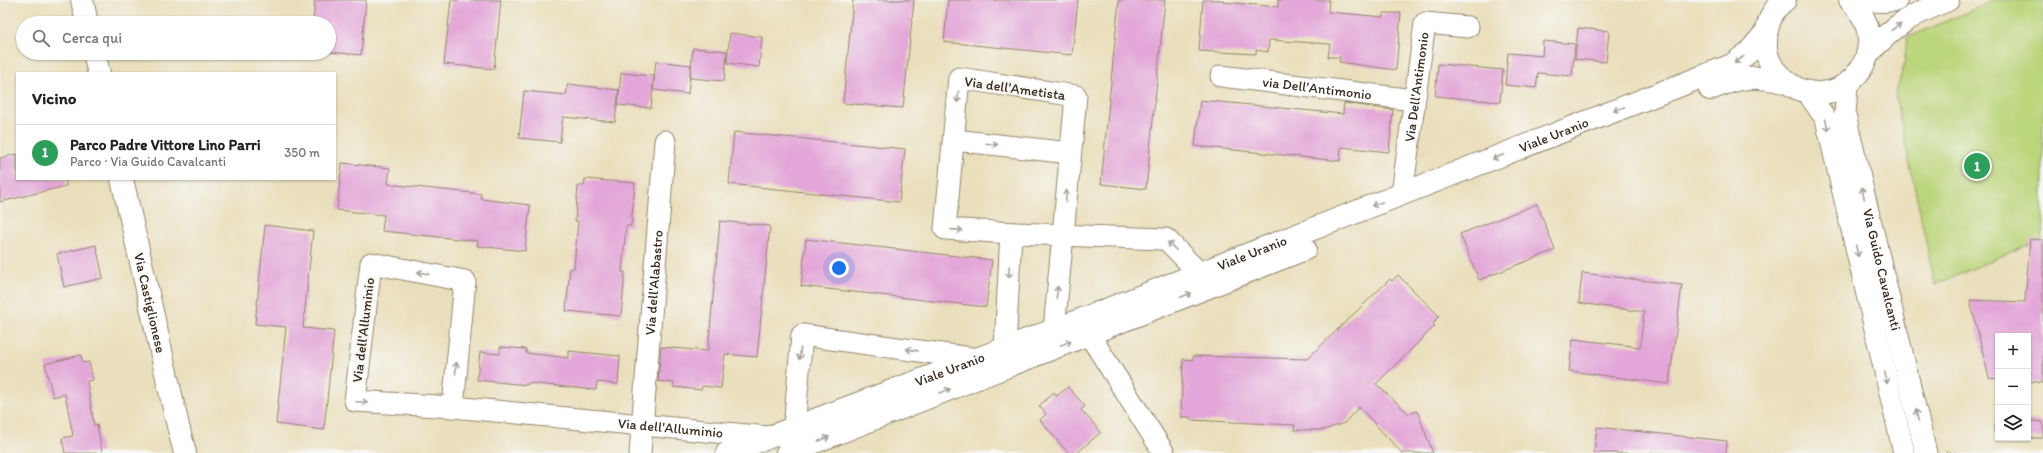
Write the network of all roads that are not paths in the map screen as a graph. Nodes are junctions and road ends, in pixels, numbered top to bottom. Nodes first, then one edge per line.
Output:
1 (82, 0) edge
2 (1785, 0) edge
3 (1850, 0) edge
4 (1864, 0) edge
5 (1896, 0) edge
6 (1948, 0) edge
7 (85, 16) edge
8 (1468, 27) dead end
9 (1766, 32) junction
10 (1868, 54) junction
11 (96, 60) edge
12 (99, 72) edge
13 (1221, 76) dead end
14 (1785, 82) junction
15 (1846, 84) junction
16 (1807, 92) junction
17 (1414, 100) junction
18 (665, 140) dead end
19 (954, 140) junction
20 (1070, 153) junction
21 (122, 180) edge
22 (1402, 194) junction
23 (1011, 233) junction
24 (1063, 235) junction
25 (1200, 274) junction
26 (1085, 327) junction
27 (1054, 330) junction
28 (1005, 349) junction
29 (978, 359) junction
30 (453, 407) junction
31 (642, 425) junction
32 (178, 426) junction
33 (794, 428) junction
34 (769, 438) junction
35 (185, 453) edge
36 (190, 453) edge
37 (640, 453) edge
38 (727, 453) edge
39 (788, 453) edge
40 (1164, 453) edge
41 (1904, 453) edge
42 (1926, 453) edge

1 - 7 main road
2 - 9 main road
3 - 10 main road
4 - 5 main road
10 -> 6 main road
8 - 17 street, Via Dell'Antimonio
9 - 14 main road
9 -> 22 main road, Viale Uranio
10 - 15 main road
11 - 12 main road
13 - 17 street, via Dell'Antimonio
14 - 16 main road, Viale Uranio
26 -> 14 main road, Viale Uranio
15 - 16 main road
42 -> 15 street, Via Guido Cavalcanti
16 -> 41 street, Via Guido Cavalcanti
17 - 22 street, Via Dell'Antimonio
18 - 31 street, Via dell'Alabastro
19 -> 20 street
20 -> 19 street, Via dell'Ametista
19 -> 23 street, Via dell'Ametista
24 -> 20 street, Via dell'Ametista
21 - 32 main road, Via Castiglionese
22 -> 25 main road, Viale Uranio
23 - 24 street, Via dell'Ametista
23 -> 28 street
25 -> 24 street
27 -> 24 street, Via dell'Ametista
25 - 26 main road, Viale Uranio
26 - 27 main road, Viale Uranio
39 -> 26 main road, Viale Uranio
26 - 40 street
27 - 28 main road, Viale Uranio
28 - 29 main road, Viale Uranio
29 - 33 main road, Viale Uranio
29 -> 33 street
30 -> 30 street, Via dell'Alluminio
30 - 31 street, Via dell'Alluminio
31 - 34 street, Via dell'Alluminio
31 - 37 street, Via dell'Alabastro
32 - 35 main road, Via Castiglionese
32 - 36 main road, Via Castiglionese
33 - 34 main road, Viale Uranio
33 - 39 street
34 - 38 main road, Viale Uranio

